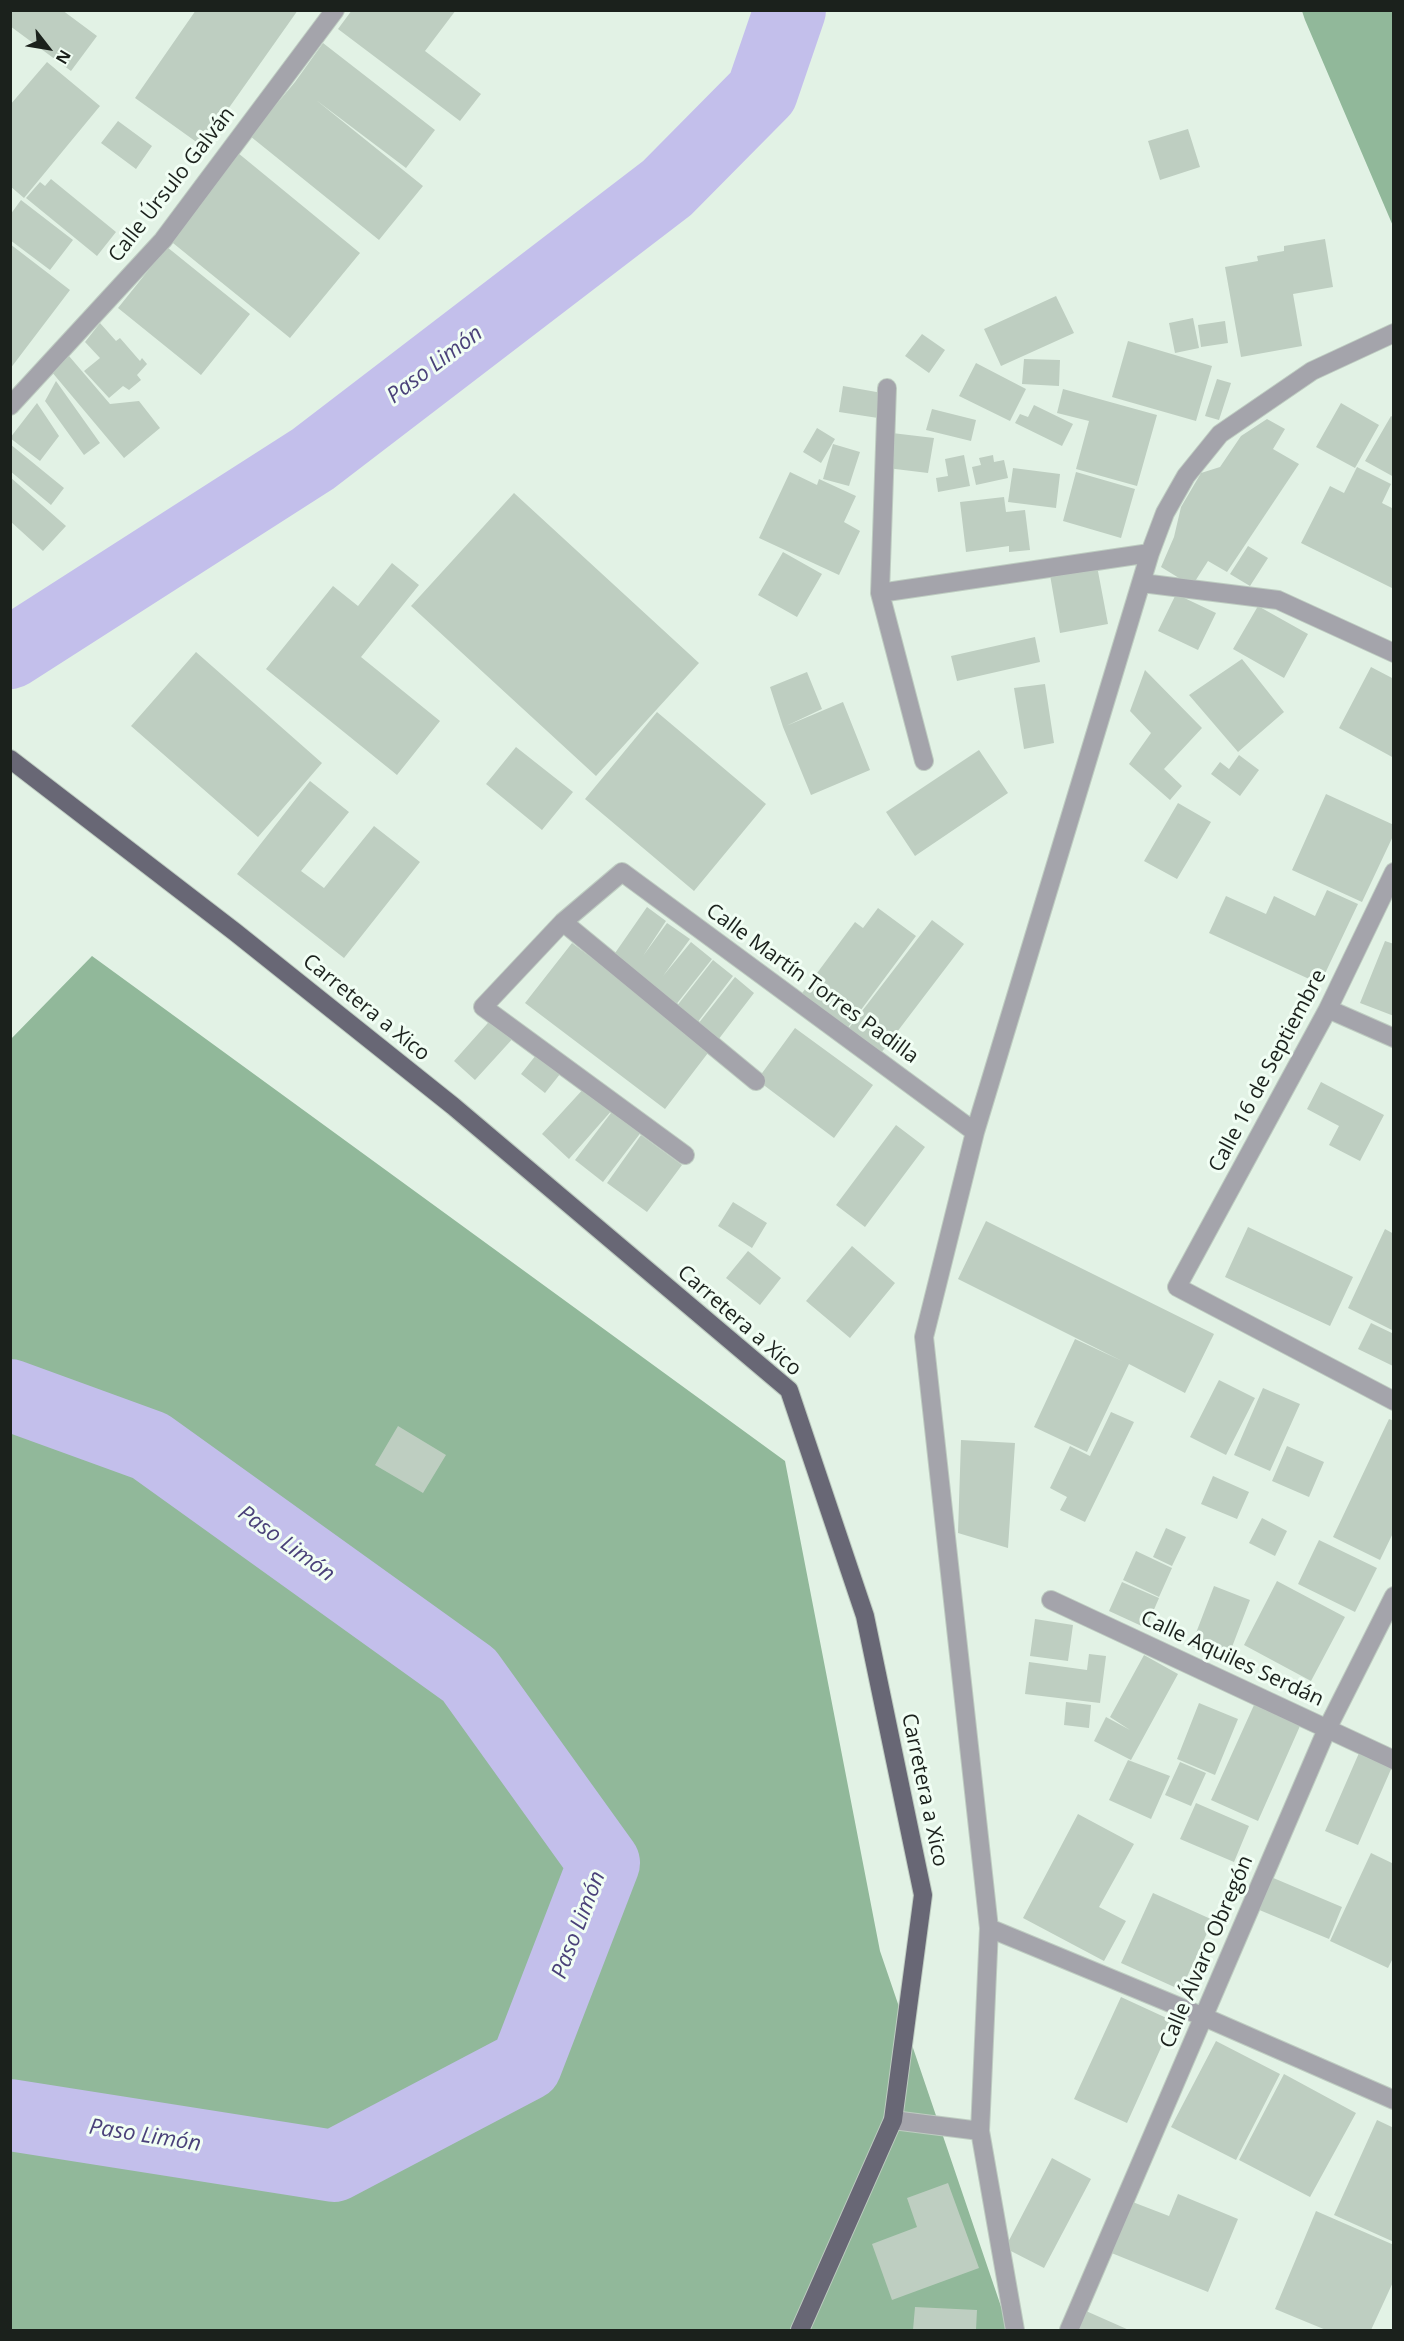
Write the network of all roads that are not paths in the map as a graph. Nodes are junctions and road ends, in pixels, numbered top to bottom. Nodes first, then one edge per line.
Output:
1 (335, 10) edge
2 (1394, 333) edge
3 (887, 388) dead end
4 (10, 406) edge
5 (1150, 553) junction
6 (1142, 583) junction
7 (880, 593) junction
8 (1394, 653) edge
9 (10, 759) edge
10 (924, 761) dead end
11 (1394, 872) edge
12 (563, 922) junction
13 (1328, 1009) junction
14 (1394, 1038) edge
15 (756, 1081) dead end
16 (975, 1132) junction
17 (685, 1155) dead end
18 (1394, 1401) edge
19 (1394, 1596) edge
20 (1051, 1600) dead end
21 (1327, 1729) junction
22 (1394, 1760) edge
23 (989, 1928) junction
24 (1204, 2017) junction
25 (1394, 2100) edge
26 (893, 2120) junction
27 (980, 2131) junction
28 (800, 2331) edge
29 (1015, 2331) edge
30 (1069, 2331) edge

1 - 4 street, Calle Úrsulo Galván
2 - 5 street
3 - 7 street
5 - 6 street
5 - 7 street
6 - 8 street
6 - 16 street
7 - 10 street
9 - 26 main road, Carretera a Xico
11 - 13 street, Calle 16 de Septiembre
12 - 15 street
12 - 16 street, Calle Martín Torres Padilla
12 - 17 street
13 - 14 street
13 - 18 street, Calle 16 de Septiembre
16 - 23 street
19 - 21 street, Calle Álvaro Obregón
20 - 21 street, Calle Aquiles Serdán
21 - 22 street, Calle Aquiles Serdán
21 - 24 street, Calle Álvaro Obregón
23 - 24 street
23 - 27 street
24 - 25 street
24 - 30 street, Calle Álvaro Obregón
26 - 27 street
26 - 28 main road, Carretera a Xico
27 - 29 street

